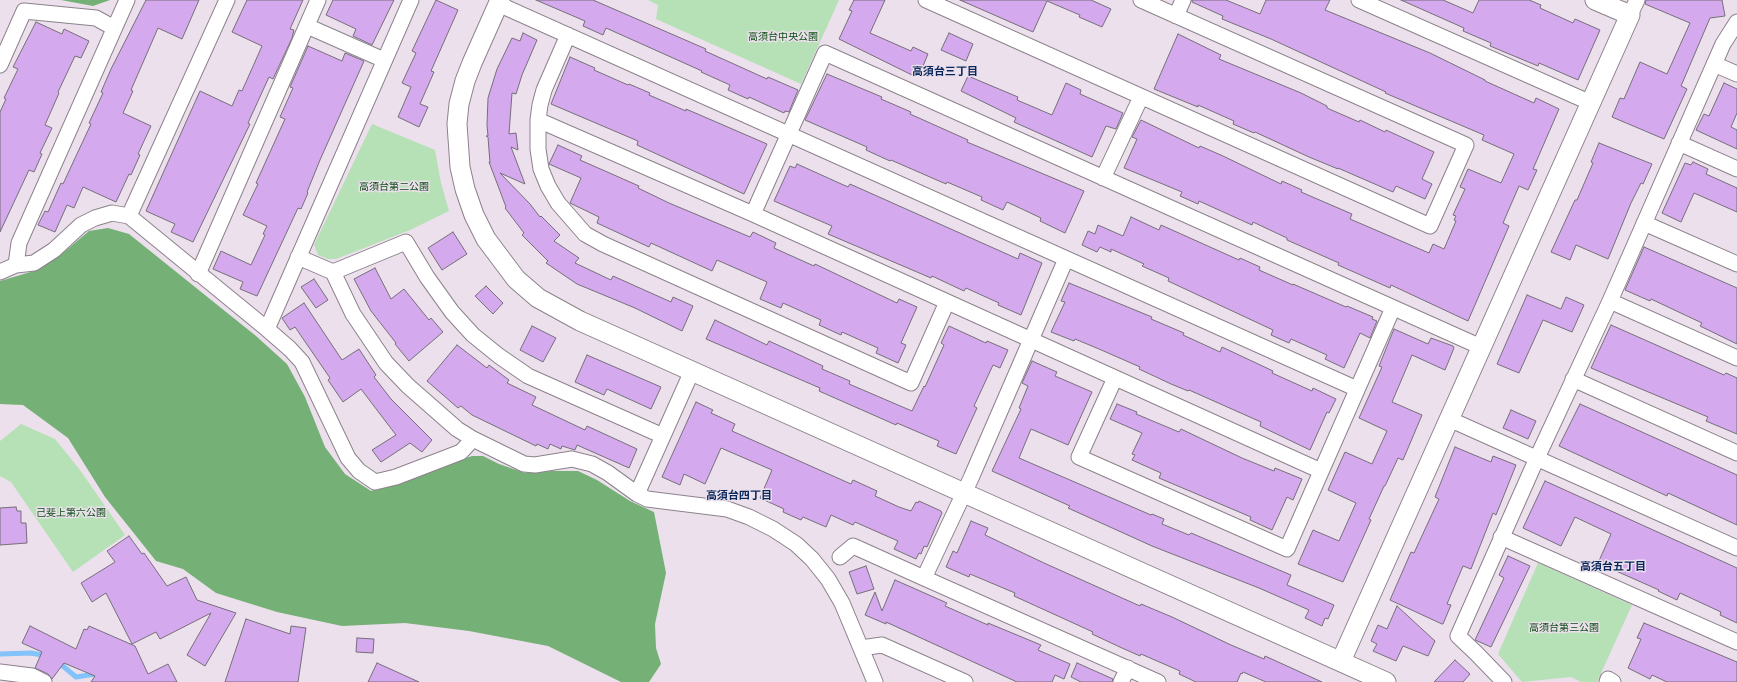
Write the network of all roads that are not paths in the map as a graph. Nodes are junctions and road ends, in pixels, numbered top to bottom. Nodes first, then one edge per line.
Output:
1 (127, 0) edge
2 (227, 0) edge
3 (318, 0) edge
4 (411, 0) edge
5 (926, 0) edge
6 (1141, 0) edge
7 (1183, 0) edge
8 (1359, 0) edge
9 (1595, 0) edge
10 (499, 2) edge
11 (1633, 8) edge
12 (1176, 16) junction
13 (1737, 22) edge
14 (306, 26) junction
15 (114, 28) junction
16 (568, 35) junction
17 (384, 60) junction
18 (1714, 64) junction
19 (0, 65) edge
20 (1737, 74) edge
21 (1141, 97) junction
22 (1591, 103) junction
23 (538, 120) junction
24 (788, 134) junction
25 (1678, 143) junction
26 (1737, 169) edge
27 (1103, 178) junction
28 (752, 214) junction
29 (129, 216) junction
30 (1644, 223) junction
31 (298, 257) junction
32 (1066, 259) junction
33 (1737, 264) edge
34 (16, 265) junction
35 (0, 272) edge
36 (333, 272) junction
37 (198, 274) junction
38 (1610, 301) junction
39 (947, 302) junction
40 (1393, 308) junction
41 (267, 329) junction
42 (1031, 339) junction
43 (1481, 347) junction
44 (1737, 358) edge
45 (692, 371) junction
46 (1115, 378) junction
47 (1573, 379) junction
48 (1357, 389) junction
49 (1450, 419) junction
50 (663, 436) junction
51 (473, 439) junction
52 (1737, 453) edge
53 (1537, 458) junction
54 (1321, 470) junction
55 (963, 493) junction
56 (637, 494) junction
57 (1501, 537) junction
58 (1737, 548) edge
59 (840, 557) dead end
60 (924, 578) junction
61 (1737, 642) edge
62 (861, 648) junction
63 (1341, 661) junction
64 (0, 672) edge
65 (1124, 675) edge
66 (44, 682) edge
67 (875, 682) edge
68 (965, 682) edge
69 (1158, 682) edge
70 (1386, 682) edge
71 (1504, 682) edge
72 (1607, 682) edge
73 (1614, 682) edge

1 - 15 street
2 - 29 street
3 - 14 street
4 - 17 street
5 - 21 street
6 - 12 street
7 - 12 street
8 - 22 street
9 - 11 street
10 - 16 street
10 - 45 street
11 - 22 street
12 - 21 street
13 - 18 street
14 - 17 street
14 - 37 street
15 - 19 street
15 - 34 street
16 - 23 street
16 - 24 street
17 - 31 street
18 - 20 street
18 - 25 street
21 - 27 street
22 - 43 street
23 - 28 street
23 - 39 street
24 - 27 street
24 - 28 street
24 - 32 street
25 - 26 street
25 - 30 street
27 - 40 street
28 - 39 street
29 - 34 street
29 - 37 street
30 - 33 street
30 - 38 street
31 - 36 street
31 - 41 street
32 - 42 street
32 - 48 street
34 - 35 street
36 - 50 street
36 - 51 street
37 - 41 street
38 - 44 street
38 - 47 street
39 - 42 street
40 - 43 street
40 - 48 street
41 - 51 street
42 - 46 street
42 - 55 street
43 - 49 street
45 - 50 street
45 - 55 street
46 - 54 street
46 - 54 street
47 - 52 street
47 - 53 street
48 - 54 street
49 - 53 street
49 - 63 street
50 - 56 street
51 - 56 street
53 - 57 street
53 - 58 street
55 - 60 street
55 - 63 street
56 - 62 street
57 - 61 street
57 - 71 street
59 - 60 street
60 - 65 street
62 - 67 street
62 - 68 street
63 - 70 street
64 - 66 street
65 - 69 street
72 - 73 street

